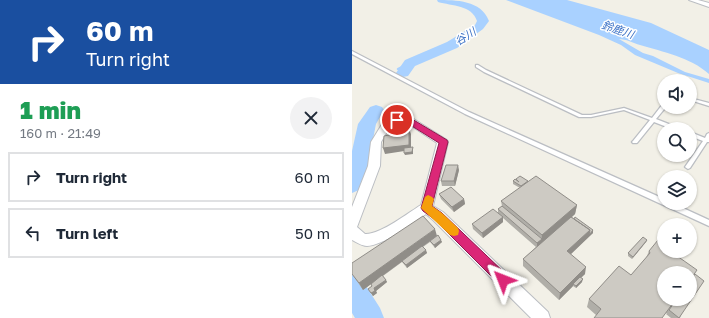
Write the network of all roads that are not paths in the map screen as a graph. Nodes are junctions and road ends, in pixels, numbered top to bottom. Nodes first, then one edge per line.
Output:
1 (692, 0) edge
2 (709, 5) edge
3 (352, 52) edge
4 (477, 66) dead end
5 (697, 101) edge
6 (709, 105) edge
7 (658, 114) edge
8 (654, 120) junction
9 (659, 122) edge
10 (697, 136) edge
11 (708, 138) edge
12 (635, 142) dead end
13 (688, 167) dead end
14 (657, 198) edge
15 (426, 208) junction
16 (682, 210) edge
17 (709, 223) edge
18 (352, 224) edge
19 (352, 231) edge
20 (542, 318) edge

1 - 2 street
3 - 14 lane
4 - 8 lane
5 - 6 lane
7 - 8 lane
8 - 9 lane
8 - 12 lane
10 - 11 lane
11 - 13 lane
15 - 18 street
15 - 19 street
15 - 20 street
16 - 17 lane

